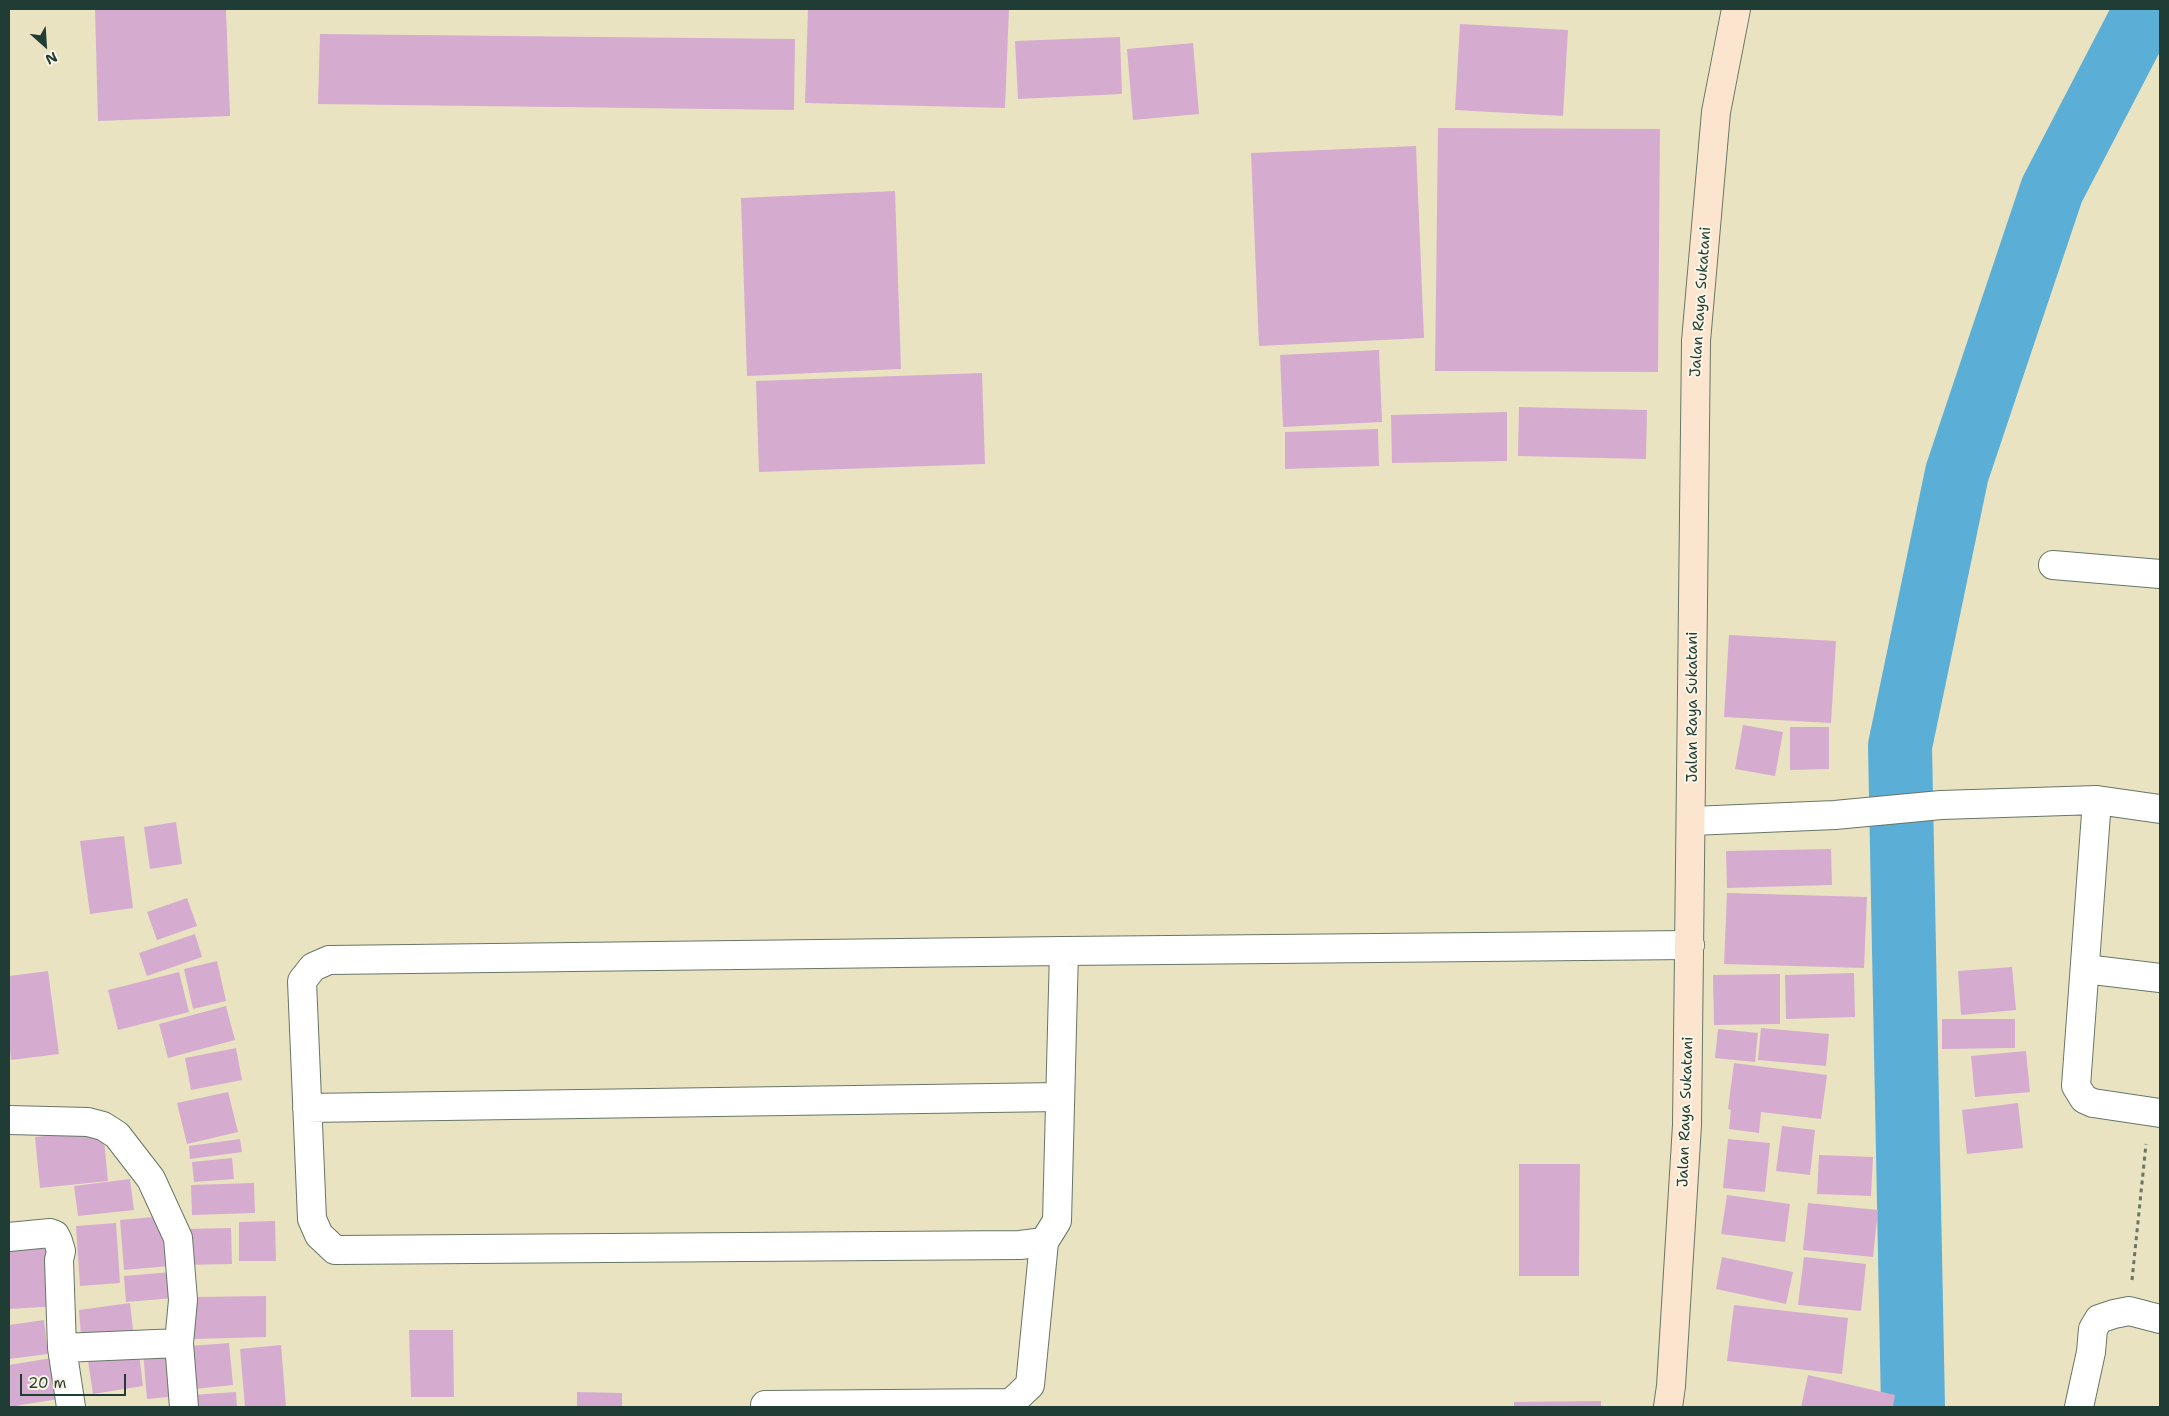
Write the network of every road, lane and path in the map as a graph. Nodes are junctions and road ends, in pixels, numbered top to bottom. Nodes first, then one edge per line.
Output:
1 (1736, 9) edge
2 (2053, 565) dead end
3 (2160, 574) edge
4 (2097, 800) junction
5 (2160, 809) edge
6 (1692, 821) junction
7 (1690, 945) junction
8 (1064, 951) junction
9 (2085, 969) junction
10 (2160, 978) edge
11 (1060, 1097) junction
12 (307, 1108) junction
13 (2155, 1112) edge
14 (9, 1120) edge
15 (9, 1237) edge
16 (1044, 1242) junction
17 (2129, 1311) junction
18 (2160, 1319) edge
19 (179, 1343) junction
20 (62, 1348) junction
21 (765, 1405) dead end
22 (71, 1407) edge
23 (184, 1407) edge
24 (1668, 1407) edge
25 (2079, 1407) edge

1 - 6 main road, Jalan Raya Sukatani
2 - 3 street
4 - 5 street
4 - 6 street
4 - 9 street
6 - 7 main road, Jalan Raya Sukatani
7 - 8 street
7 - 24 main road, Jalan Raya Sukatani
8 - 11 street
8 - 12 street
9 - 10 street
9 - 13 street
11 - 12 street
11 - 16 street
12 - 16 street
13 - 17 path
14 - 19 street
15 - 20 street
16 - 21 street
17 - 18 street
17 - 25 street
19 - 20 street
19 - 23 street
20 - 22 street

